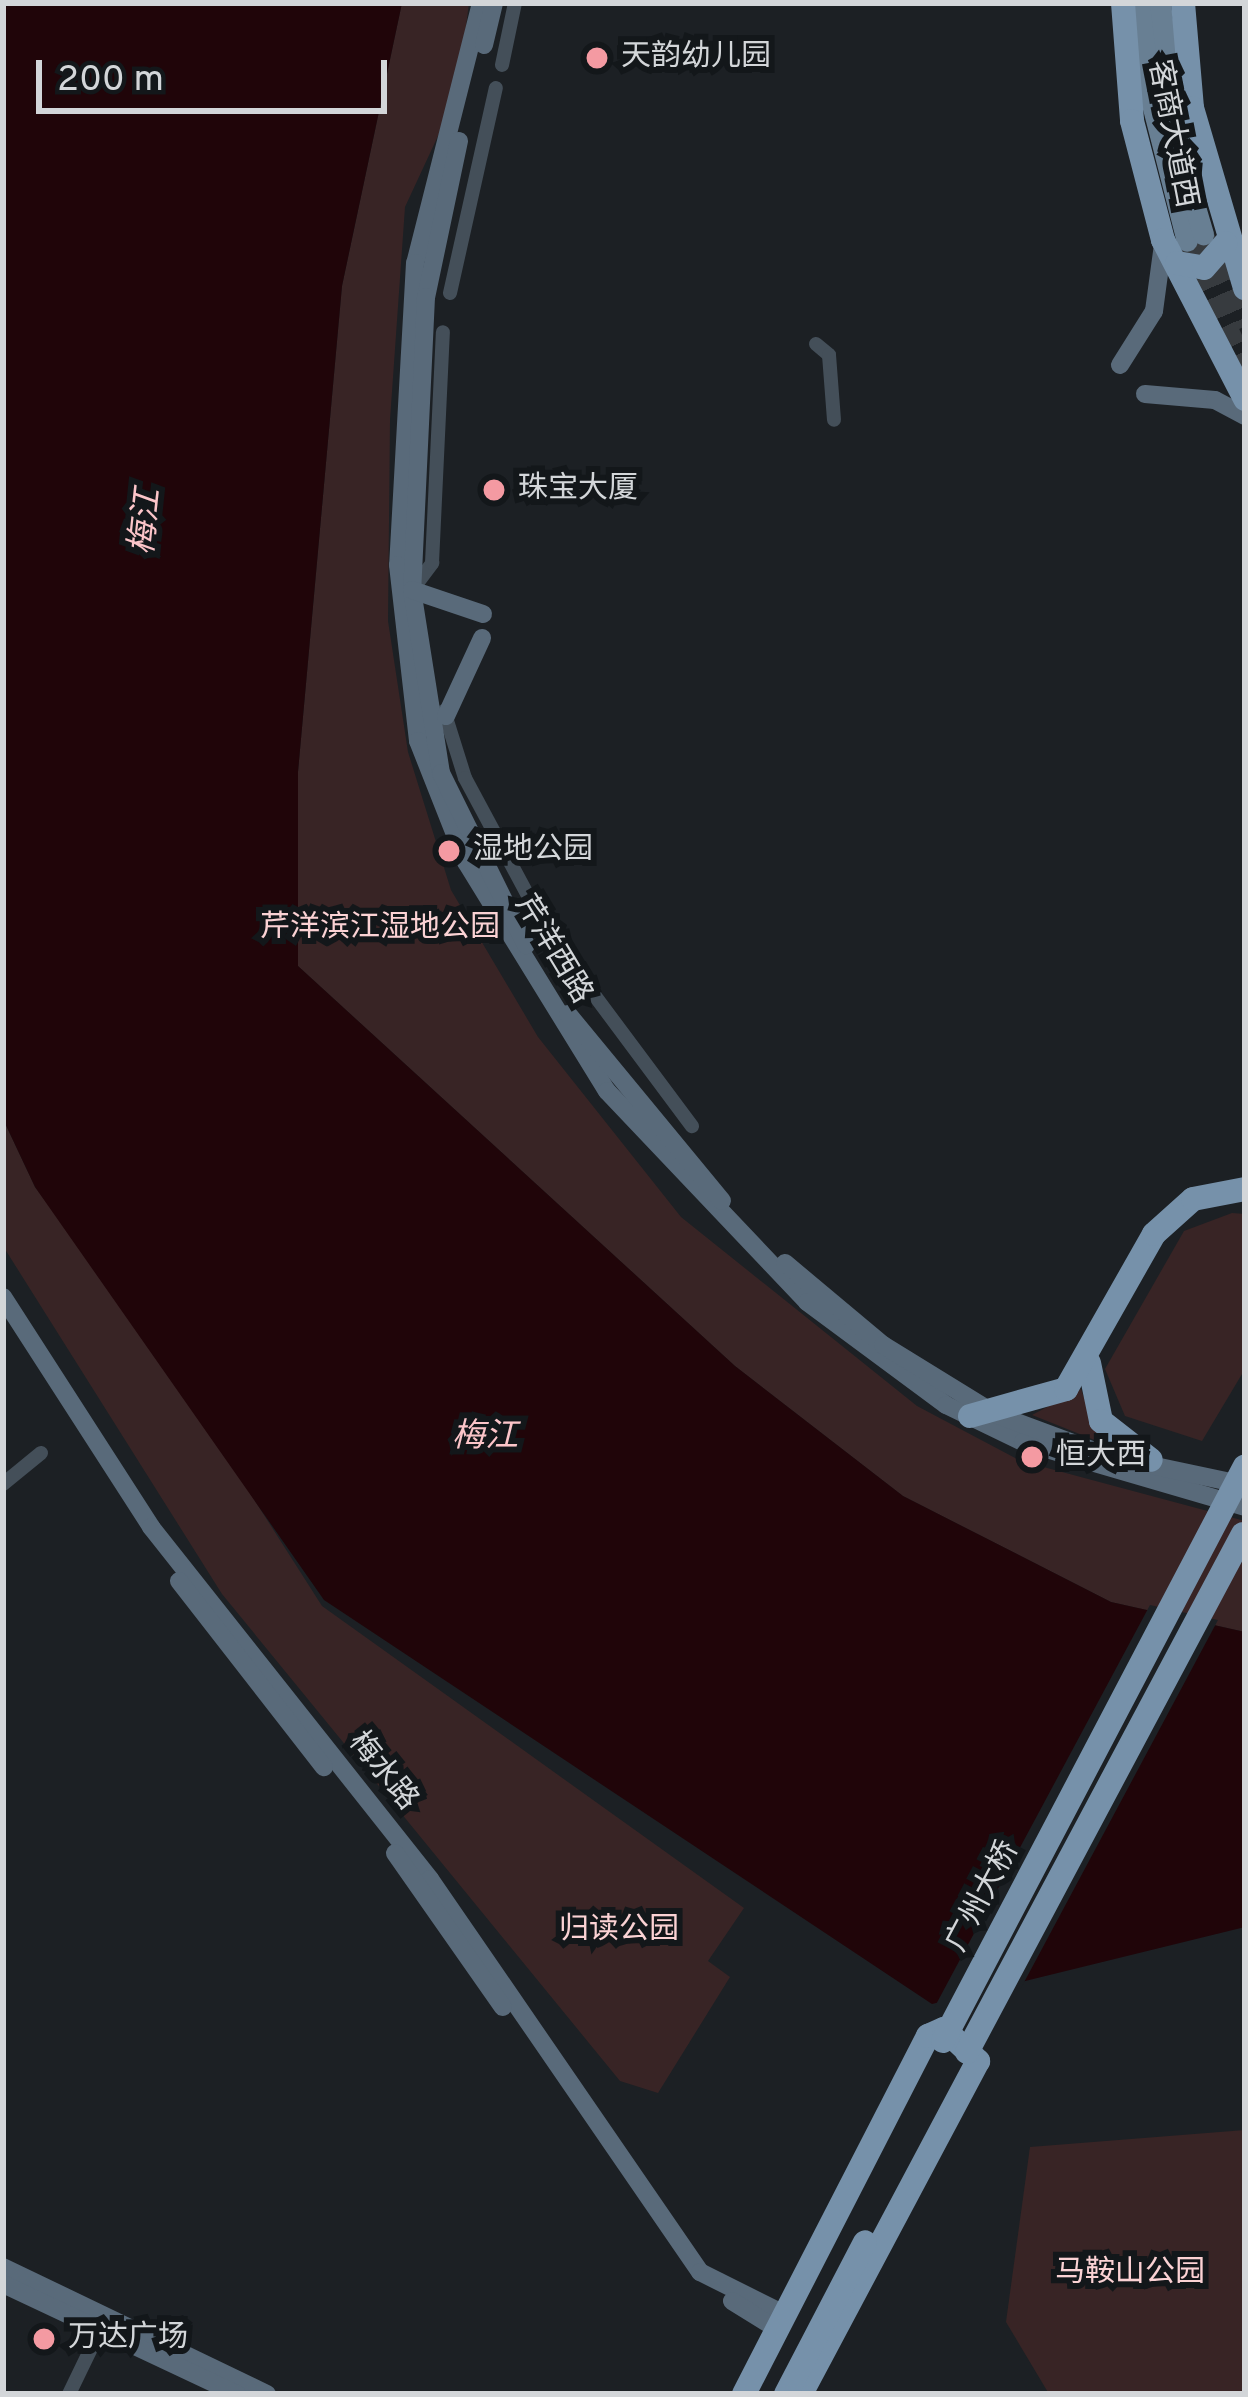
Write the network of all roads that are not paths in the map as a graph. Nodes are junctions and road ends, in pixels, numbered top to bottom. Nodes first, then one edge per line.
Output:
1 (481, 3) edge
2 (494, 3) edge
3 (515, 3) edge
4 (1123, 3) edge
5 (1144, 3) edge
6 (1160, 3) edge
7 (1183, 3) edge
8 (502, 64) dead end
9 (496, 88) dead end
10 (1203, 239) edge
11 (1245, 288) edge
12 (450, 293) dead end
13 (443, 332) dead end
14 (817, 344) dead end
15 (1120, 364) dead end
16 (1145, 394) dead end
17 (1245, 399) edge
18 (1245, 416) edge
19 (834, 420) dead end
20 (412, 590) junction
21 (483, 614) dead end
22 (482, 638) dead end
23 (444, 710) joint
24 (692, 1126) dead end
25 (1245, 1175) edge
26 (1245, 1189) edge
27 (5, 1308) edge
28 (1089, 1363) junction
29 (978, 1410) junction
30 (41, 1453) dead end
31 (1151, 1460) junction
32 (1245, 1466) edge
33 (3, 1484) edge
34 (1245, 1485) edge
35 (1244, 1514) edge
36 (3, 2267) edge
37 (3, 2284) edge
38 (766, 2313) junction
39 (97, 2336) dead end
40 (799, 2382) edge
41 (69, 2394) edge
42 (237, 2394) edge
43 (267, 2394) edge
44 (747, 2394) edge
45 (786, 2394) edge

1 - 29 main road, 芹洋西路
2 - 20 main road, 芹洋西路
3 - 8 street
4 - 10 highway, 客商大道西
5 - 10 main road
6 - 10 main road
7 - 10 highway
9 - 12 street
10 - 11 highway
10 - 15 main road
10 - 17 highway, 客商大道西
13 - 20 street
14 - 19 street
16 - 18 main road
20 - 21 main road
20 - 29 main road, 芹洋西路
22 - 23 main road
23 - 24 street
25 - 29 highway
26 - 28 highway
27 - 38 main road, 梅水路
28 - 29 highway
28 - 31 highway
29 - 31 main road, 芹洋西路
29 - 35 main road, 芹洋西路
30 - 33 street
31 - 34 main road, 芹洋西路
32 - 44 highway, 广州大桥, bridge
35 - 40 highway, 广州大桥, bridge
36 - 43 main road
37 - 42 main road
38 - 40 highway
38 - 44 highway
39 - 41 street
40 - 45 highway

